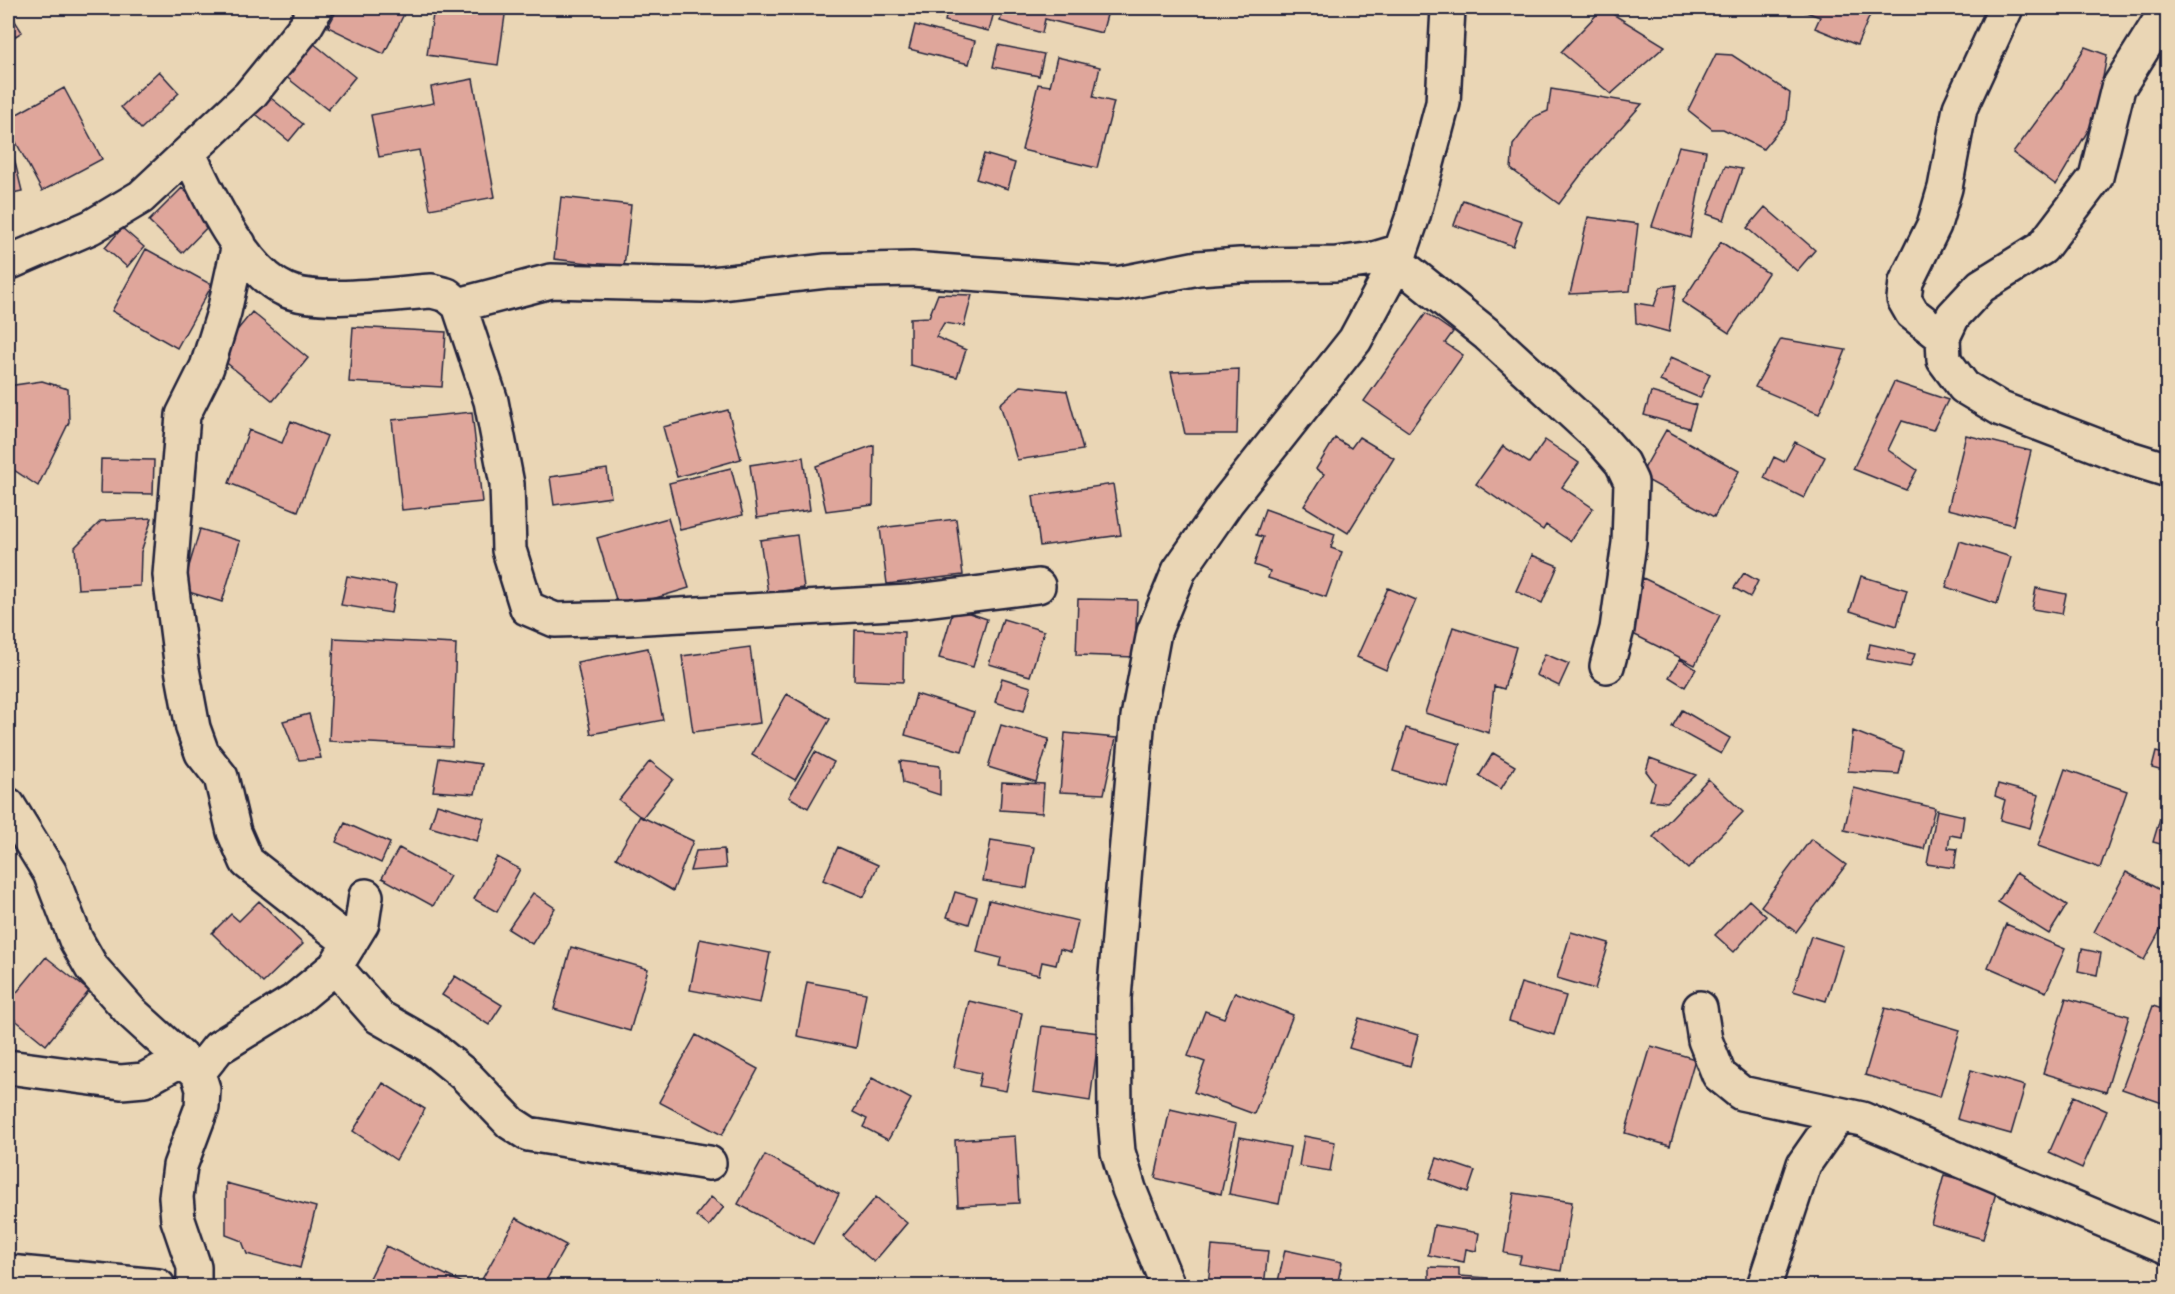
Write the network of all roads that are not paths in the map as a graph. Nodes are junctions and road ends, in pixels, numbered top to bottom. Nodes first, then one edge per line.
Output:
1 (316, 8) edge
2 (1448, 8) edge
3 (2006, 8) edge
4 (2168, 8) edge
5 (189, 154) junction
6 (239, 244) junction
7 (1399, 257) junction
8 (8, 263) edge
9 (459, 304) junction
10 (1943, 337) junction
11 (2168, 470) edge
12 (1038, 586) dead end
13 (1606, 666) dead end
14 (8, 805) edge
15 (366, 896) dead end
16 (343, 955) junction
17 (1700, 1008) dead end
18 (190, 1066) junction
19 (8, 1067) edge
20 (1839, 1114) junction
21 (709, 1163) dead end
22 (2167, 1243) edge
23 (8, 1272) edge
24 (110, 1284) edge
25 (158, 1287) edge
26 (194, 1287) edge
27 (1168, 1287) edge
28 (1764, 1287) edge

1 - 5 street
2 - 7 street
3 - 10 street
4 - 10 street
5 - 6 street
5 - 8 street
6 - 9 street
6 - 16 street
7 - 9 street
7 - 13 street
7 - 27 street
9 - 12 street
10 - 11 street
14 - 18 street
15 - 16 street
16 - 18 street
16 - 21 street
17 - 20 street
18 - 19 street
18 - 26 street
20 - 22 street
20 - 28 street
23 - 24 street
24 - 25 street

